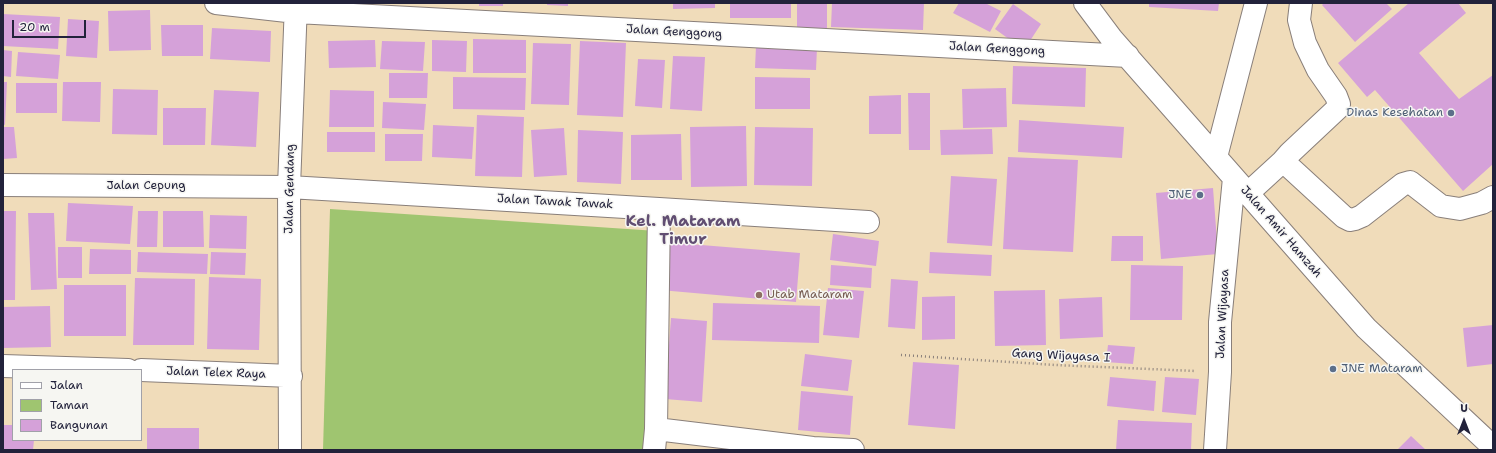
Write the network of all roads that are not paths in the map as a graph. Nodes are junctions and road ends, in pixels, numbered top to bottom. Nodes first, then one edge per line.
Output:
1 (216, 3) edge
2 (220, 3) edge
3 (1085, 3) edge
4 (1256, 3) edge
5 (1301, 3) edge
6 (296, 7) edge
7 (1128, 56) junction
8 (1216, 156) junction
9 (1283, 161) junction
10 (3, 186) edge
11 (1241, 186) junction
12 (289, 187) junction
13 (1493, 197) edge
14 (659, 208) junction
15 (868, 222) dead end
16 (3, 366) edge
17 (97, 369) edge
18 (142, 370) edge
19 (291, 376) junction
20 (655, 440) edge
21 (1493, 447) edge
22 (290, 450) edge
23 (853, 450) edge
24 (1215, 450) edge

1 - 2 street, Jalan Genggong
2 - 6 street, Jalan Genggong
3 - 7 street, Jalan Amir Hamzah
4 - 8 street
5 - 9 street
6 - 7 street, Jalan Genggong
6 - 12 street, Jalan Gendang
7 - 8 street, Jalan Amir Hamzah
8 - 11 street, Jalan Amir Hamzah
9 - 11 street
9 - 13 street
10 - 12 street, Jalan Cepung
11 - 21 street, Jalan Amir Hamzah
11 - 24 street, Jalan Wijayasa
12 - 14 street, Jalan Tawak Tawak
12 - 19 street, Jalan Gendang
14 - 15 street, Jalan Tawak Tawak
14 - 20 street
16 - 17 street
18 - 19 street, Jalan Telex Raya
19 - 22 street, Jalan Gendang
20 - 23 street

